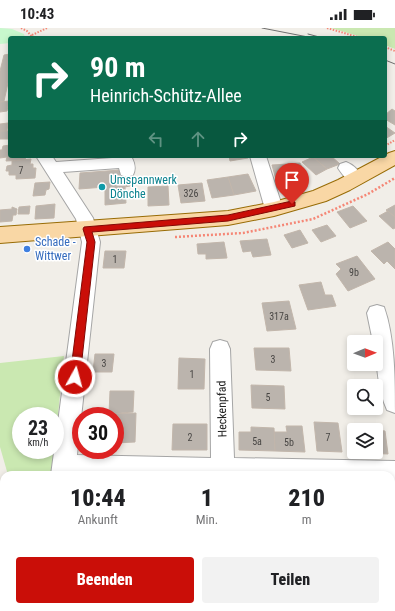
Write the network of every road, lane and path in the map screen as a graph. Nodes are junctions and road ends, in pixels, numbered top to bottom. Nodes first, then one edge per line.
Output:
1 (21, 28) edge
2 (47, 28) edge
3 (327, 28) edge
4 (31, 36) edge
5 (34, 36) edge
6 (354, 36) edge
7 (395, 157) edge
8 (45, 158) edge
9 (259, 158) edge
10 (127, 170) dead end
11 (54, 171) junction
12 (274, 209) junction
13 (87, 229) junction
14 (0, 235) edge
15 (377, 313) dead end
16 (220, 349) dead end
17 (395, 403) edge
18 (223, 470) junction
19 (64, 471) edge
20 (195, 471) edge
21 (280, 471) edge

1 - 4 path
2 - 5 path
3 - 6 path
7 - 12 main road
8 - 11 street
9 - 12 street
10 - 11 street
11 - 13 street
12 - 13 main road
13 - 14 main road
13 - 19 street
15 - 17 street
16 - 18 street, Heckenpfad
18 - 20 street
18 - 21 street

